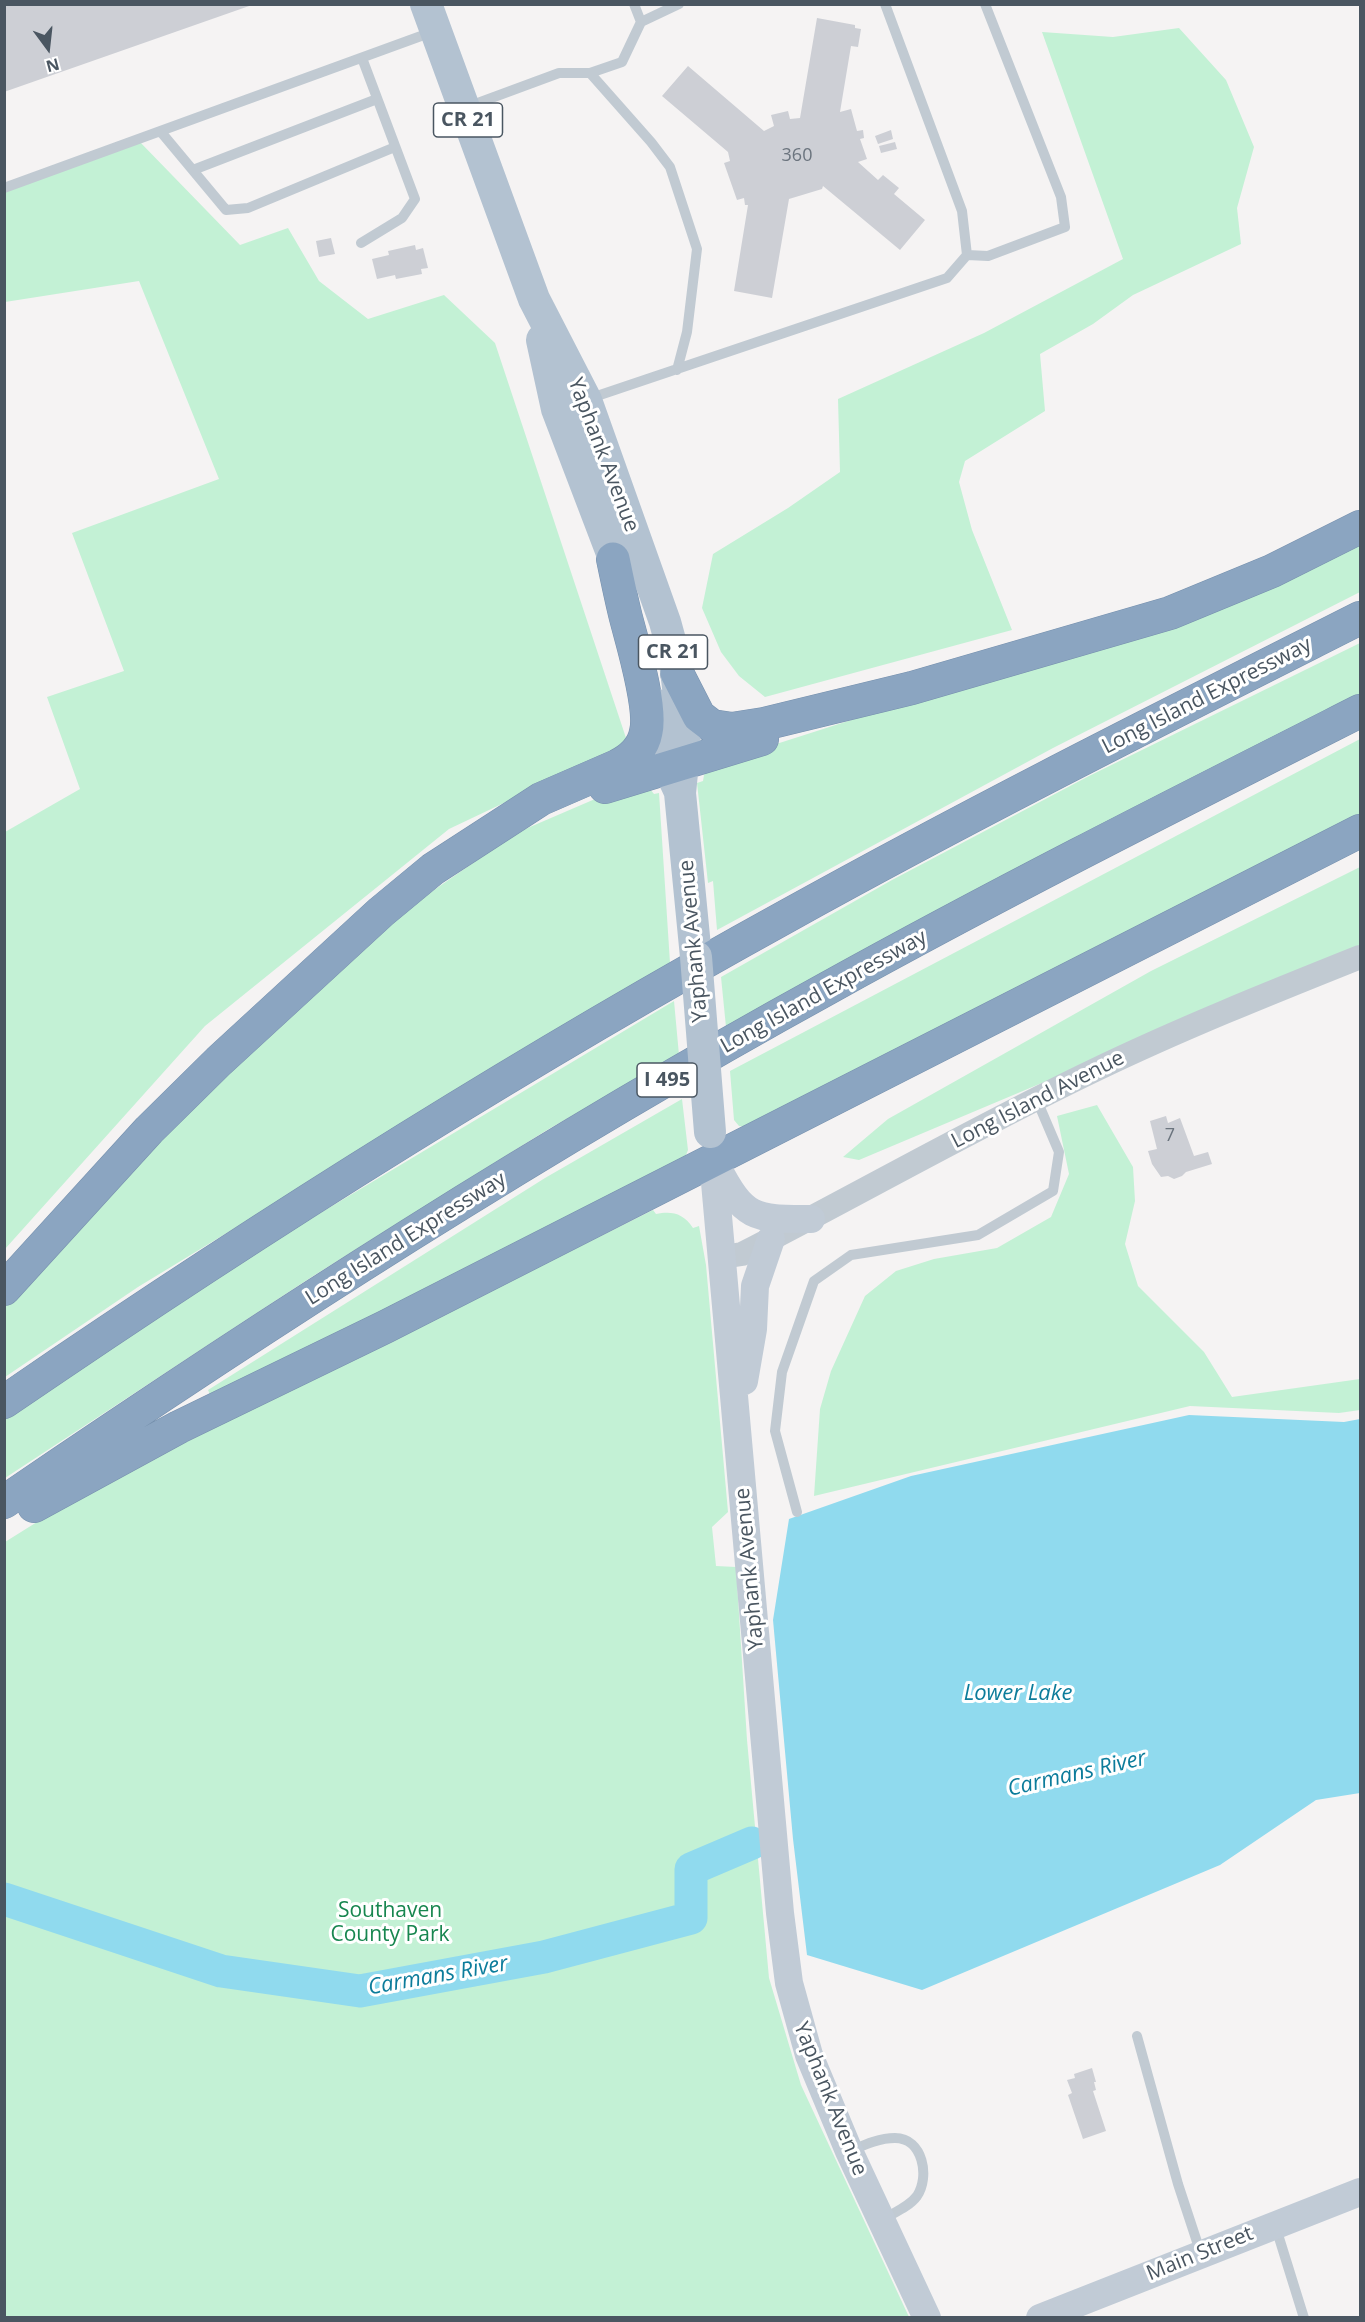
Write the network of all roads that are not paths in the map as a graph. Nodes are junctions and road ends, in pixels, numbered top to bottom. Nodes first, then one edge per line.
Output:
1 (634, 4) edge
2 (678, 4) edge
3 (885, 4) edge
4 (985, 4) edge
5 (431, 17) edge
6 (641, 22) junction
7 (362, 58) junction
8 (590, 73) junction
9 (377, 99) junction
10 (464, 108) junction
11 (161, 132) junction
12 (395, 147) junction
13 (192, 170) junction
14 (4, 188) edge
15 (361, 243) dead end
16 (968, 255) junction
17 (676, 370) junction
18 (572, 405) junction
19 (1360, 527) edge
20 (613, 559) junction
21 (1360, 618) edge
22 (677, 673) junction
23 (912, 688) junction
24 (1360, 711) edge
25 (678, 774) junction
26 (1360, 831) edge
27 (471, 843) junction
28 (1360, 957) edge
29 (1036, 1098) junction
30 (711, 1146) junction
31 (811, 1218) junction
32 (771, 1239) junction
33 (722, 1257) junction
34 (4, 1289) edge
35 (4, 1402) edge
36 (737, 1425) junction
37 (4, 1502) edge
38 (797, 1512) dead end
39 (4, 1524) edge
40 (1137, 2036) dead end
41 (849, 2151) junction
42 (1360, 2192) edge
43 (882, 2220) junction
44 (1275, 2224) junction
45 (1201, 2254) junction
46 (927, 2318) edge
47 (1040, 2318) edge
48 (1304, 2318) edge

1 - 6 lane
2 - 6 lane
3 - 16 lane
4 - 16 lane
5 - 7 lane
5 - 10 main road, Yaphank Avenue / CR 21
6 - 8 lane
7 - 9 lane
7 - 11 lane
8 - 10 lane
8 - 17 lane
9 - 12 lane
9 - 13 lane
10 - 18 main road, Yaphank Avenue / CR 21
11 - 13 lane
11 - 14 lane
12 - 13 lane
12 - 15 lane
16 - 17 lane
17 - 18 lane
18 - 20 main road, Yaphank Avenue / CR 21
18 - 22 main road, Yaphank Avenue / CR 21
19 - 23 highway
20 - 25 main road, Yaphank Avenue / CR 21
20 - 27 highway
21 - 35 highway, Long Island Expressway
22 - 23 highway
22 - 25 main road, Yaphank Avenue / CR 21
23 - 25 highway
24 - 37 highway, Long Island Expressway / I 495
25 - 27 highway
25 - 30 main road, Yaphank Avenue / CR 21, bridge
26 - 30 highway
27 - 34 highway
28 - 29 street, Long Island Avenue
29 - 31 street, Long Island Avenue
29 - 38 lane
30 - 31 main road
30 - 33 main road, Yaphank Avenue / CR 21
30 - 39 highway
31 - 32 street, Long Island Avenue
32 - 33 street, Long Island Avenue
32 - 36 main road
33 - 36 main road, Yaphank Avenue / CR 21
36 - 41 main road, Yaphank Avenue / CR 21
40 - 45 lane
41 - 43 main road, Yaphank Avenue / CR 21
41 - 43 lane
42 - 44 main road, Main Street
43 - 46 main road, Yaphank Avenue / CR 21
44 - 45 main road, Main Street
44 - 48 lane
45 - 47 main road, Main Street

